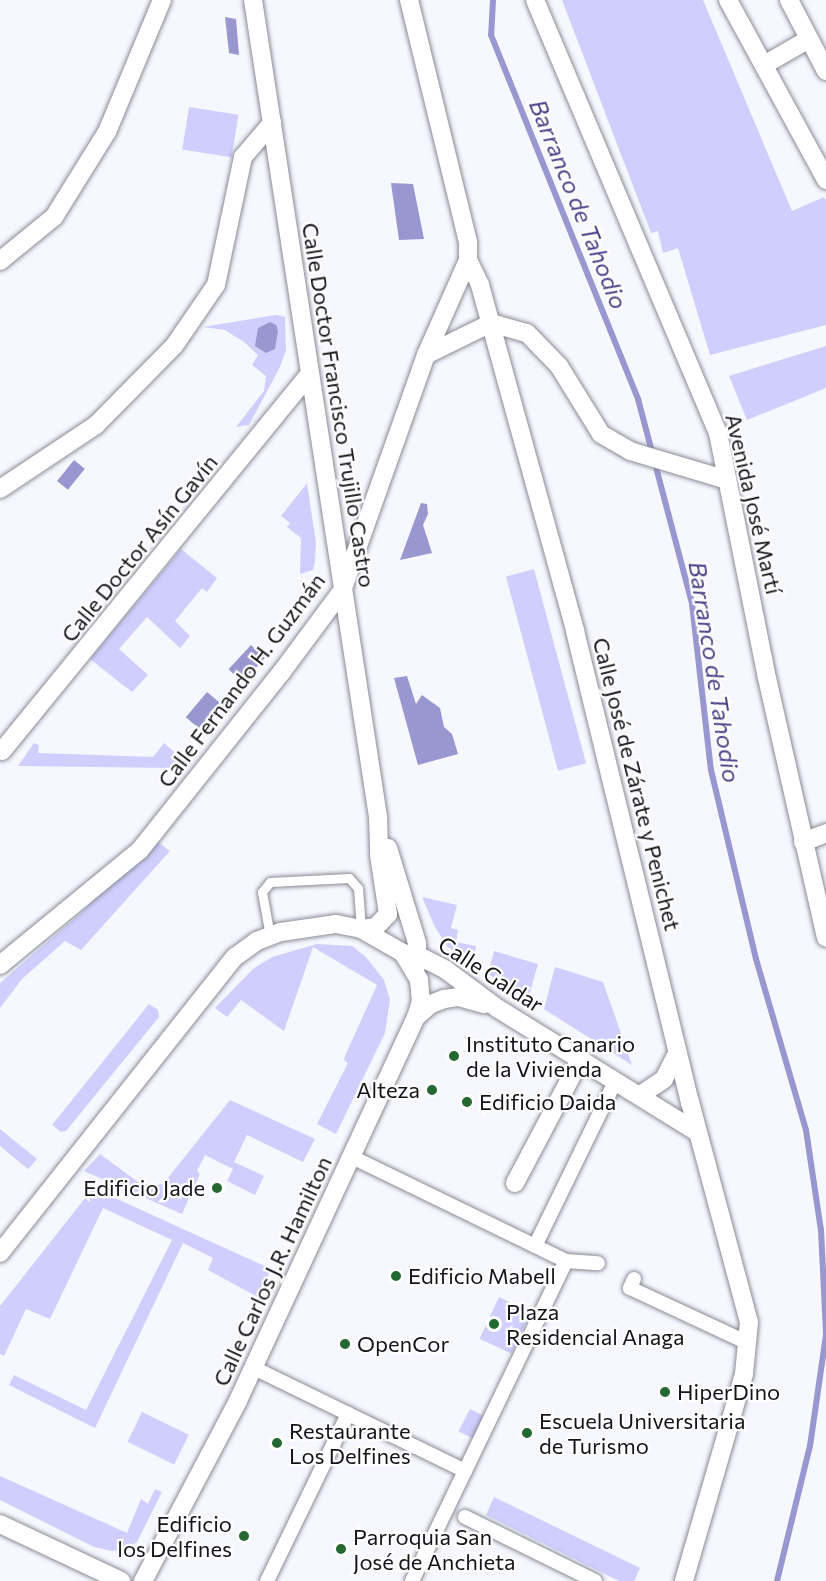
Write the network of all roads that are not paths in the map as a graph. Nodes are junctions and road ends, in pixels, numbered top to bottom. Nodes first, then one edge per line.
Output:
1 (162, 0) edge
2 (253, 0) edge
3 (409, 0) edge
4 (535, 0) edge
5 (728, 0) edge
6 (789, 0) edge
7 (809, 39) junction
8 (764, 65) junction
9 (826, 70) edge
10 (272, 123) junction
11 (826, 180) edge
12 (468, 260) junction
13 (0, 261) edge
14 (491, 323) junction
15 (426, 355) junction
16 (310, 374) junction
17 (728, 480) junction
18 (0, 489) edge
19 (342, 591) junction
20 (2, 751) dead end
21 (378, 817) junction
22 (826, 833) edge
23 (804, 842) junction
24 (361, 929) junction
25 (270, 936) junction
26 (826, 937) edge
27 (413, 960) junction
28 (0, 965) edge
29 (497, 1008) junction
30 (416, 1017) junction
31 (678, 1053) junction
32 (580, 1060) junction
33 (615, 1082) junction
34 (639, 1096) junction
35 (697, 1132) junction
36 (352, 1157) junction
37 (515, 1183) dead end
38 (535, 1246) junction
39 (0, 1253) edge
40 (566, 1261) junction
41 (598, 1263) dead end
42 (634, 1279) dead end
43 (748, 1344) junction
44 (254, 1368) junction
45 (348, 1414) junction
46 (465, 1471) junction
47 (465, 1517) dead end
48 (0, 1524) edge
49 (121, 1581) edge
50 (143, 1581) edge
51 (267, 1581) edge
52 (412, 1581) edge
53 (595, 1581) edge
54 (684, 1581) edge

1 - 13 street
2 - 10 street, Calle Doctor Francisco Trujillo Castro
3 - 12 street, Calle José de Zárate y Penichet
4 - 17 street, Avenida José Martí
5 - 8 street
6 - 7 street
7 - 8 street
7 - 9 street
8 - 11 street
10 - 16 street, Calle Doctor Francisco Trujillo Castro
10 - 18 street
12 - 14 street, Calle José de Zárate y Penichet
12 - 15 street, Calle Fernando H. Guzmán
14 - 15 street
14 - 17 street
14 - 31 street, Calle José de Zárate y Penichet
15 - 19 street, Calle Fernando H. Guzmán
16 - 19 street, Calle Doctor Francisco Trujillo Castro
16 - 20 street, Calle Doctor Asín Gavín
17 - 23 street, Avenida José Martí
19 - 21 street, Calle Doctor Francisco Trujillo Castro
19 - 28 street, Calle Fernando H. Guzmán
21 - 24 street, Calle Doctor Francisco Trujillo Castro
21 - 27 street, Calle Doctor Francisco Trujillo Castro
22 - 23 street
23 - 26 street, Avenida José Martí
24 - 25 street
24 - 25 lane
24 - 27 street, Calle Galdar
25 - 39 street
27 - 29 street, Calle Galdar
27 - 30 street, Calle Carlos J.R. Hamilton
29 - 30 street
29 - 32 street, Calle Galdar
30 - 36 street, Calle Carlos J.R. Hamilton
31 - 34 street
31 - 35 street, Calle José de Zárate y Penichet
32 - 33 street, Calle Galdar
32 - 37 street
33 - 34 street, Calle Galdar
33 - 38 street
34 - 35 street, Calle Galdar
35 - 43 street, Calle José de Zárate y Penichet
36 - 38 street
36 - 44 street, Calle Carlos J.R. Hamilton
38 - 40 street
40 - 41 street
40 - 46 street
42 - 43 street
43 - 54 street, Calle José de Zárate y Penichet
44 - 45 street
44 - 50 street, Calle Carlos J.R. Hamilton
45 - 46 street
45 - 51 street
46 - 52 street
47 - 53 street
48 - 49 street

